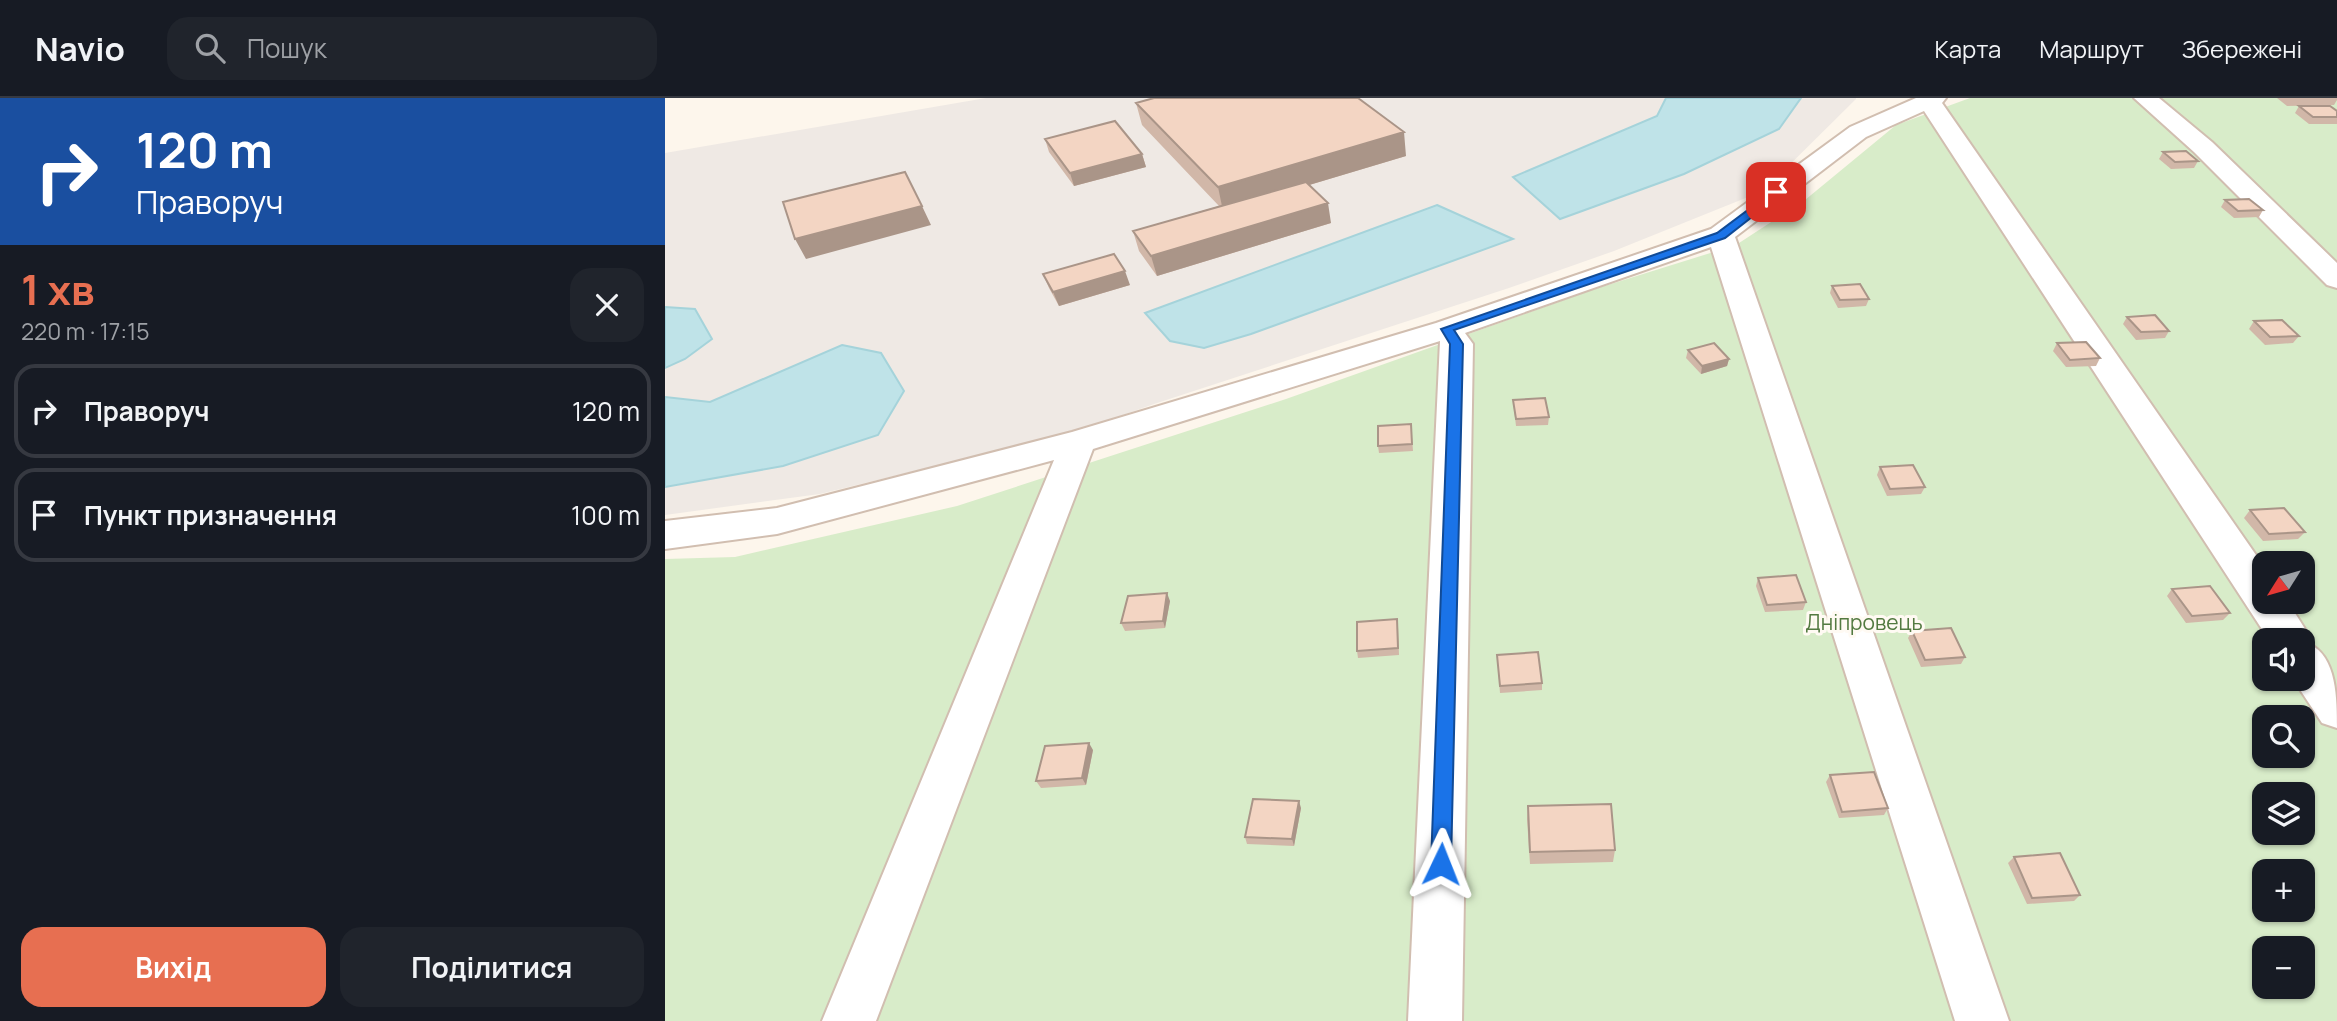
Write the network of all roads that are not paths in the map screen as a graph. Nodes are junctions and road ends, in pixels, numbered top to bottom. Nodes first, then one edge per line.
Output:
1 (2144, 98) edge
2 (1931, 99) edge
3 (1721, 235) junction
4 (2337, 279) edge
5 (1447, 329) junction
6 (1079, 442) junction
7 (665, 535) edge
8 (2252, 582) edge
9 (2315, 677) edge
10 (2337, 710) edge
11 (849, 1021) edge
12 (1435, 1021) edge
13 (1982, 1021) edge

1 - 4 street
2 - 3 street
2 - 8 street
3 - 5 street
3 - 13 street
5 - 6 street
5 - 12 street
6 - 7 street
6 - 11 street
9 - 10 street

